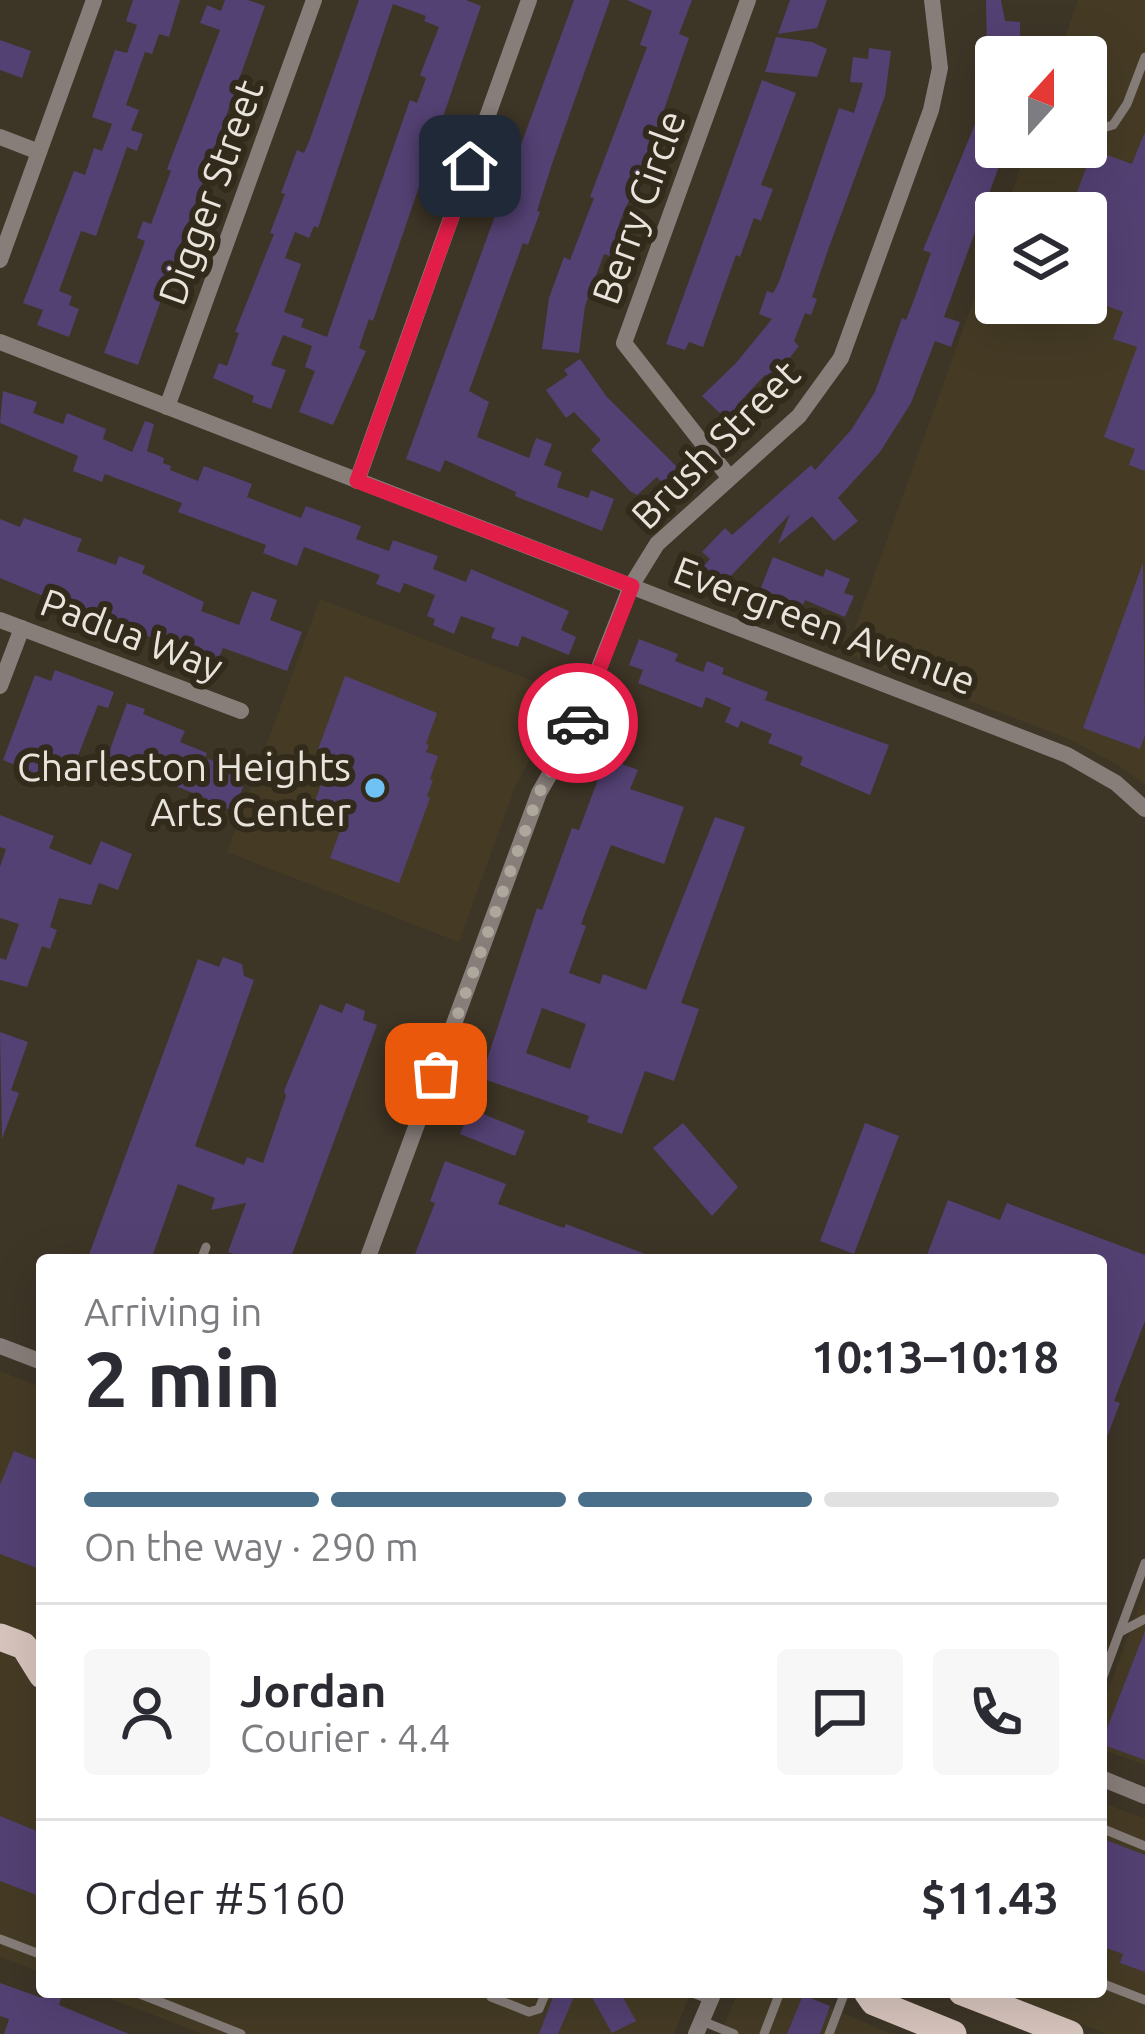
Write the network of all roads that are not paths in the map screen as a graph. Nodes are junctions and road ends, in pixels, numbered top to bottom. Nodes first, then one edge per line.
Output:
1 (94, 0) edge
2 (314, 0) edge
3 (529, 0) edge
4 (748, 0) edge
5 (932, 0) edge
6 (1145, 57) edge
7 (1107, 127) edge
8 (0, 137) edge
9 (39, 152) junction
10 (0, 260) edge
11 (0, 342) edge
12 (167, 406) junction
13 (729, 477) junction
14 (357, 481) junction
15 (632, 586) junction
16 (0, 620) edge
17 (22, 628) junction
18 (0, 686) edge
19 (241, 711) dead end
20 (1145, 809) edge
21 (206, 1247) dead end
22 (203, 1254) edge
23 (369, 1254) edge
24 (0, 1346) edge
25 (36, 1360) edge
26 (1145, 1563) edge
27 (1145, 1619) edge
28 (1120, 1632) junction
29 (1107, 1666) edge
30 (1107, 1780) edge
31 (1145, 1796) edge
32 (1107, 1830) edge
33 (1145, 1846) edge
34 (0, 1939) edge
35 (36, 1953) edge
36 (1107, 1985) edge
37 (150, 1998) edge
38 (494, 1998) edge
39 (544, 1998) edge
40 (711, 1998) edge
41 (778, 1998) edge
42 (843, 1998) edge
43 (871, 1998) edge
44 (1145, 2000) edge
45 (1009, 2001) edge
46 (699, 2027) edge
47 (241, 2034) edge
48 (734, 2034) edge
49 (764, 2034) edge
50 (829, 2034) edge
51 (953, 2034) edge
52 (1070, 2034) edge

1 - 9 street
2 - 12 street, Digger Street
3 - 14 street
4 - 13 street, Berry Circle
5 - 13 street, Brush Street
6 - 7 lane
8 - 9 street
9 - 10 street
11 - 12 street, Evergreen Avenue
12 - 14 street, Evergreen Avenue
13 - 15 street, Brush Street
14 - 15 street, Evergreen Avenue
15 - 20 street, Evergreen Avenue
15 - 23 street, Brush Street
16 - 17 street, Padua Way
17 - 18 street
17 - 19 street, Padua Way
21 - 22 lane
24 - 25 street
26 - 28 lane
27 - 28 lane
28 - 29 lane
30 - 31 street
32 - 33 lane
34 - 35 lane
36 - 44 lane
37 - 47 lane
38 - 39 lane
40 - 46 street
41 - 49 lane
42 - 50 lane
43 - 51 main road
45 - 52 main road
46 - 48 lane

